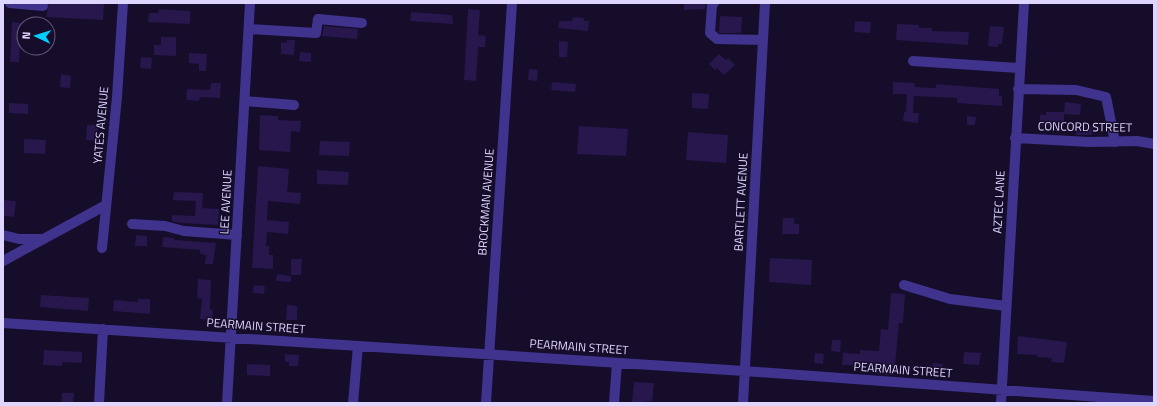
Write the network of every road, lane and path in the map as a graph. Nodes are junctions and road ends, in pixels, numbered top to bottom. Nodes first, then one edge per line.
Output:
1 (10, 3) edge
2 (123, 3) edge
3 (250, 3) edge
4 (512, 3) edge
5 (714, 3) edge
6 (765, 3) edge
7 (1024, 3) edge
8 (43, 6) dead end
9 (362, 23) dead end
10 (249, 29) junction
11 (763, 40) junction
12 (913, 62) dead end
13 (1019, 68) junction
14 (1018, 89) junction
15 (245, 101) junction
16 (294, 105) dead end
17 (1015, 138) junction
18 (1115, 142) junction
19 (1154, 144) edge
20 (106, 205) junction
21 (132, 224) dead end
22 (3, 235) edge
23 (237, 235) junction
24 (43, 238) junction
25 (102, 248) dead end
26 (3, 261) edge
27 (904, 285) dead end
28 (1006, 306) junction
29 (3, 323) edge
30 (103, 329) junction
31 (231, 338) junction
32 (358, 346) junction
33 (489, 354) junction
34 (616, 363) junction
35 (745, 371) junction
36 (1002, 390) junction
37 (1094, 400) edge
38 (1154, 401) edge
39 (99, 403) edge
40 (227, 403) edge
41 (353, 403) edge
42 (486, 403) edge
43 (614, 403) edge
44 (742, 403) edge
45 (1001, 403) edge

1 - 8 street
2 - 20 street, YATES AVENUE
3 - 10 street, LEE AVENUE
4 - 33 street, BROCKMAN AVENUE
5 - 11 street
6 - 11 street, BARTLETT AVENUE
7 - 13 street, AZTEC LANE
9 - 10 street
10 - 15 street, LEE AVENUE
11 - 35 street, BARTLETT AVENUE
12 - 13 street
13 - 14 street, AZTEC LANE
14 - 17 street, AZTEC LANE
14 - 18 street
15 - 16 street
15 - 23 street, LEE AVENUE
17 - 18 street, CONCORD STREET
17 - 28 street, AZTEC LANE
18 - 19 street, CONCORD STREET
20 - 24 street
20 - 25 street, YATES AVENUE
21 - 23 street
22 - 24 street
23 - 31 street, LEE AVENUE
24 - 26 street
27 - 28 street
28 - 36 street, AZTEC LANE
29 - 30 street, PEARMAIN STREET
30 - 31 street, PEARMAIN STREET
30 - 39 street
31 - 32 street, PEARMAIN STREET
31 - 40 street, LEE AVENUE
32 - 33 street, PEARMAIN STREET
32 - 41 street
33 - 34 street, PEARMAIN STREET
33 - 42 street, BROCKMAN AVENUE
34 - 35 street, PEARMAIN STREET
34 - 43 street
35 - 36 street, PEARMAIN STREET
35 - 44 street, BARTLETT AVENUE
36 - 37 street, PEARMAIN STREET
36 - 45 street, AZTEC LANE
37 - 38 street, PEARMAIN STREET

